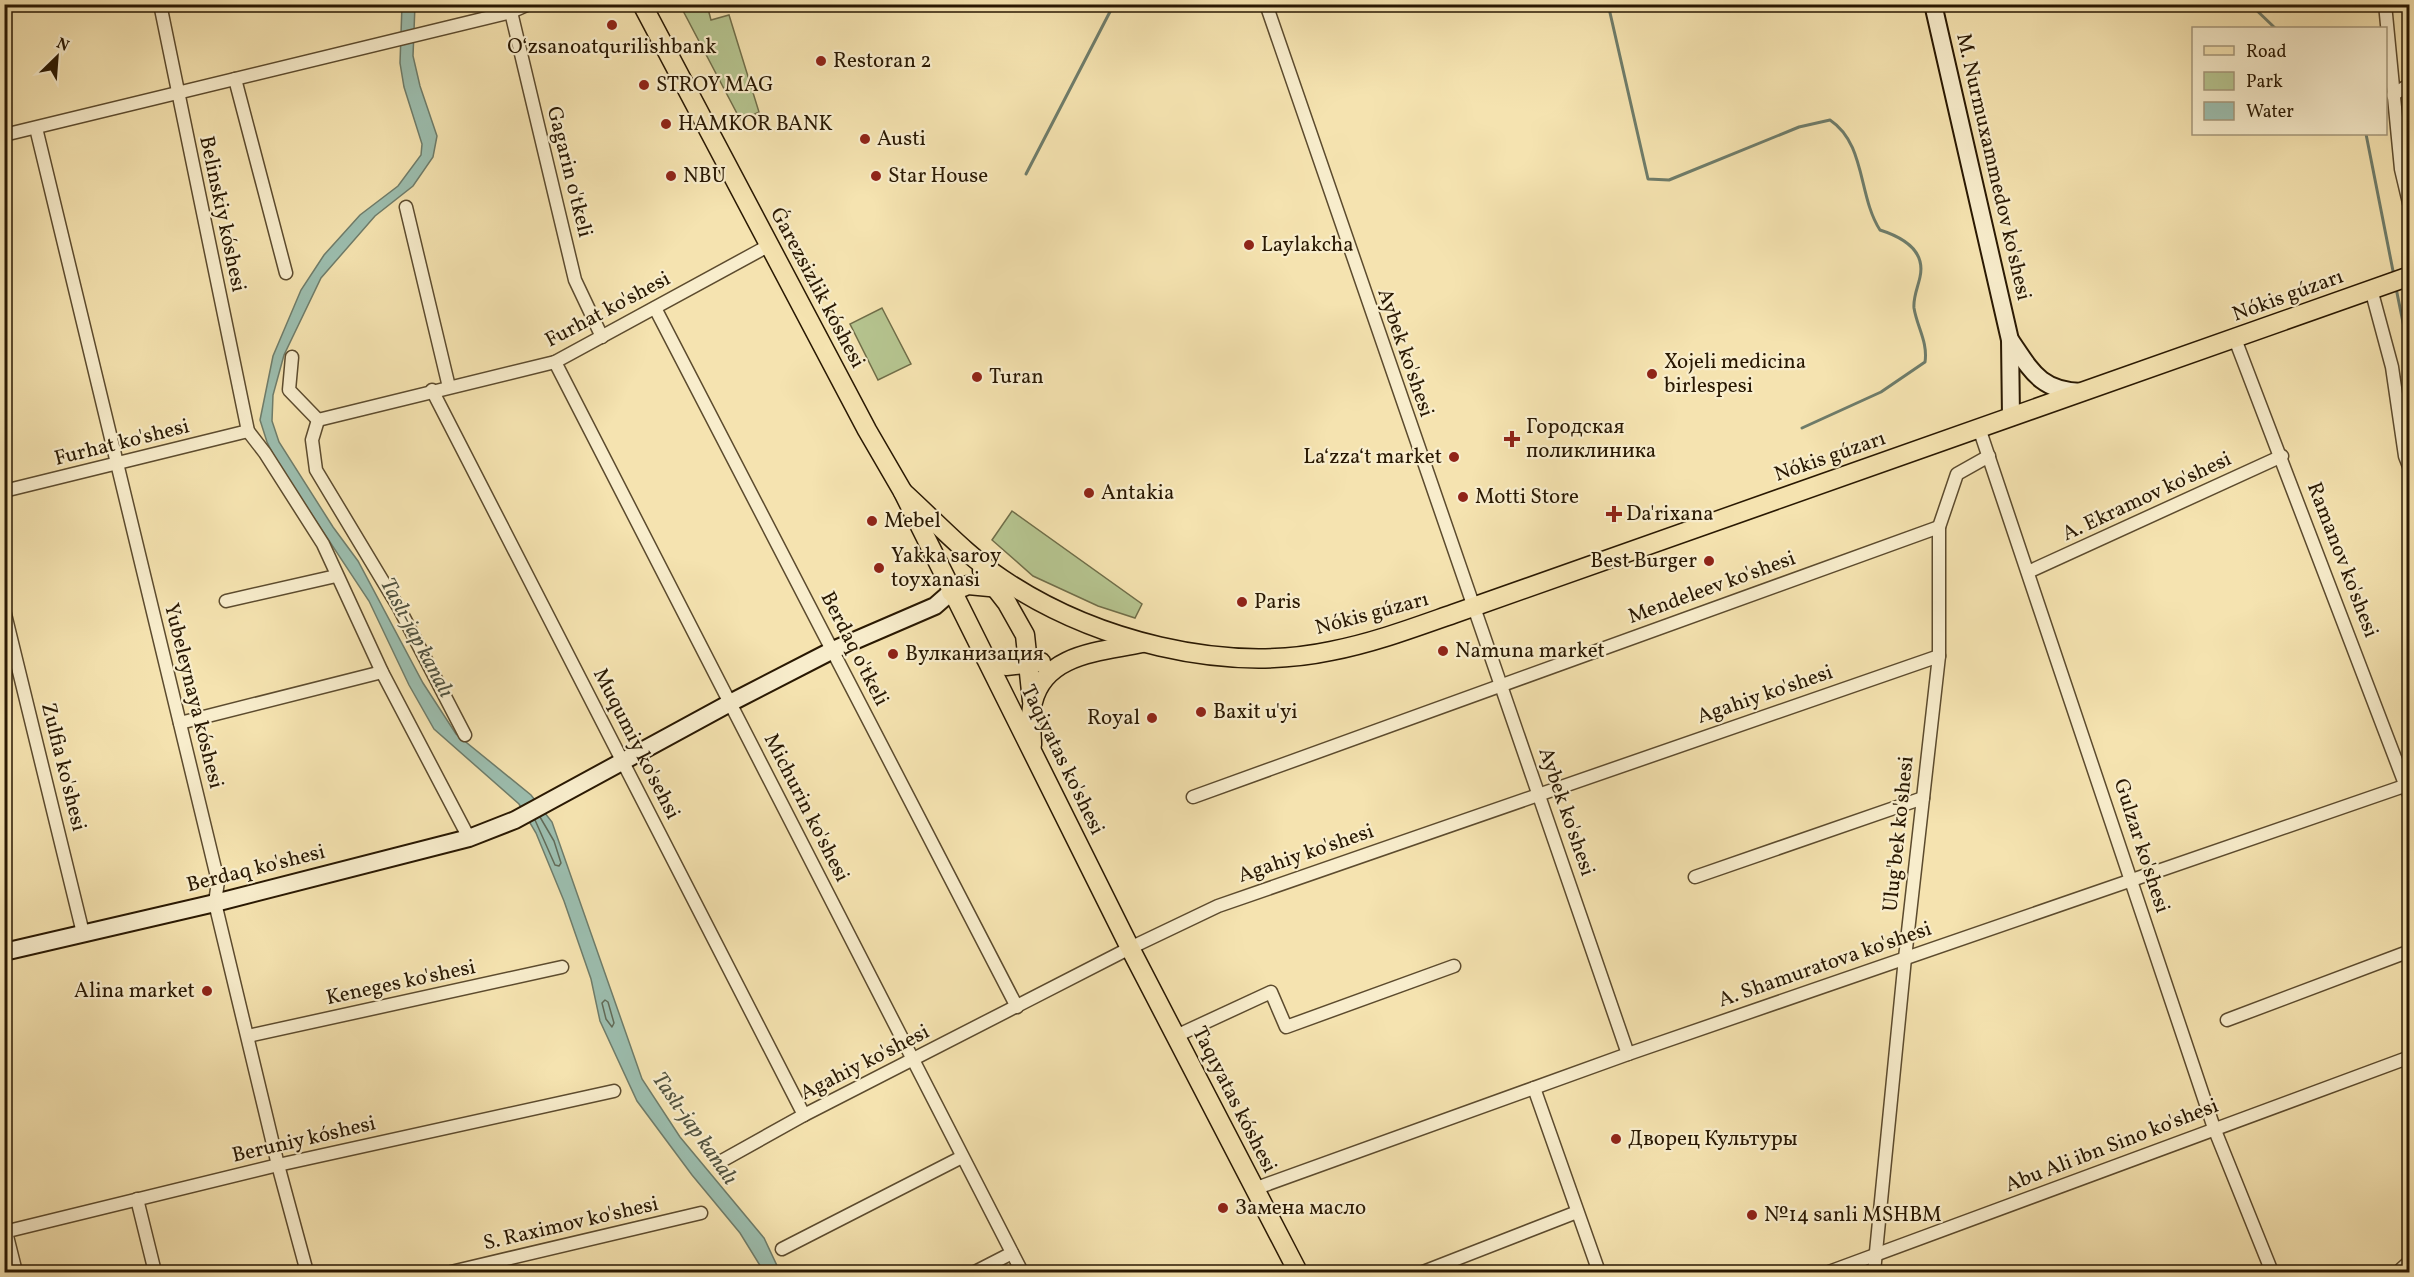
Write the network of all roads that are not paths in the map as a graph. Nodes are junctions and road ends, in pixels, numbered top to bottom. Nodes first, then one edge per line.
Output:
1 (160, 4) edge
2 (529, 4) edge
3 (642, 4) edge
4 (1266, 4) edge
5 (1933, 4) edge
6 (2385, 4) edge
7 (511, 12) junction
8 (235, 79) junction
9 (2409, 84) edge
10 (177, 93) junction
11 (2393, 95) junction
12 (36, 128) junction
13 (4, 135) edge
14 (406, 207) dead end
15 (2409, 207) edge
16 (768, 246) junction
17 (286, 273) dead end
18 (2409, 276) edge
19 (2375, 288) junction
20 (655, 308) junction
21 (602, 337) junction
22 (2235, 339) junction
23 (2010, 340) junction
24 (292, 357) dead end
25 (555, 362) junction
26 (449, 387) junction
27 (432, 390) junction
28 (2082, 392) junction
29 (2011, 417) junction
30 (318, 420) junction
31 (1979, 428) junction
32 (248, 431) junction
33 (1989, 456) junction
34 (2282, 456) junction
35 (117, 465) junction
36 (2409, 469) edge
37 (4, 491) edge
38 (903, 492) junction
39 (1939, 527) junction
40 (963, 547) junction
41 (2028, 572) junction
42 (336, 576) junction
43 (994, 587) junction
44 (951, 592) junction
45 (1034, 598) junction
46 (226, 601) dead end
47 (1473, 607) junction
48 (4, 610) edge
49 (1142, 643) junction
50 (832, 650) junction
51 (1939, 656) junction
52 (986, 657) junction
53 (1074, 657) junction
54 (1029, 664) junction
55 (382, 672) junction
56 (1502, 684) junction
57 (1032, 702) junction
58 (730, 703) junction
59 (180, 723) junction
60 (465, 735) dead end
61 (1033, 752) junction
62 (622, 760) junction
63 (2408, 789) edge
64 (1539, 793) junction
65 (1193, 797) dead end
66 (1923, 798) junction
67 (468, 838) junction
68 (1695, 877) dead end
69 (2132, 880) junction
70 (215, 903) junction
71 (83, 933) junction
72 (1130, 948) junction
73 (4, 951) edge
74 (2409, 951) edge
75 (1905, 958) junction
76 (1454, 966) dead end
77 (562, 968) dead end
78 (1017, 1007) junction
79 (2227, 1020) dead end
80 (248, 1036) junction
81 (1176, 1036) junction
82 (1628, 1054) junction
83 (2409, 1057) edge
84 (914, 1060) junction
85 (1534, 1088) junction
86 (614, 1091) dead end
87 (804, 1115) junction
88 (2214, 1128) junction
89 (962, 1157) junction
90 (718, 1163) dead end
91 (278, 1165) junction
92 (1254, 1189) junction
93 (137, 1199) junction
94 (1577, 1212) junction
95 (700, 1213) dead end
96 (5, 1232) edge
97 (782, 1249) dead end
98 (1012, 1253) junction
99 (1876, 1257) junction
100 (2409, 1261) edge
101 (16, 1272) edge
102 (155, 1272) edge
103 (307, 1272) edge
104 (451, 1272) edge
105 (975, 1272) edge
106 (1022, 1272) edge
107 (1298, 1272) edge
108 (1423, 1272) edge
109 (1599, 1272) edge
110 (1829, 1272) edge
111 (1874, 1272) edge
112 (2272, 1272) edge
113 (2398, 1272) edge

1 - 10 street, Belinskiy kóshesi
2 - 7 street
3 - 16 main road, Ǵarezsizlik kóshesi
4 - 47 street, Aybek ko'shesi
5 - 23 street, M. Nurmuxammedov ko'shesi
6 - 11 street
7 - 8 street
7 - 21 street, Gagarin o'tkeli
8 - 10 street
8 - 17 street
9 - 11 street
10 - 12 street
10 - 32 street, Belinskiy kóshesi
11 - 15 street
12 - 13 street
12 - 35 street, Yubeleynaya kóshesi
14 - 26 street
16 - 20 street, Furhat ko'shesi
16 - 38 main road, Ǵarezsizlik kóshesi
18 - 19 main road, Nókis gúzarı
19 - 22 main road, Nókis gúzarı
19 - 36 street
20 - 21 street, Furhat ko'shesi
20 - 50 street, Berdaq o'tkeli
21 - 25 street, Furhat ko'shesi
22 - 28 main road, Nókis gúzarı
22 - 34 street, Ramanov ko'shesi
23 - 28 street
23 - 29 street
24 - 30 street
25 - 26 street, Furhat ko'shesi
25 - 58 street, Michurin ko'shesi
26 - 27 street, Furhat ko'shesi
27 - 30 street, Furhat ko'shesi
27 - 62 street, Muqumiy ko'sehsi
28 - 29 main road, Nókis gúzarı
29 - 31 main road, Nókis gúzarı
30 - 60 street
31 - 33 street, Gulzar ko'shesi
31 - 47 main road, Nókis gúzarı
32 - 35 street, Furhat ko'shesi
32 - 42 street
33 - 39 street, Ulug'bek ko'shesi
33 - 41 street, Gulzar ko'shesi
34 - 41 street, A. Ekramov ko'shesi
34 - 63 street, Ramanov ko'shesi
35 - 37 street, Furhat ko'shesi
35 - 59 street, Yubeleynaya kóshesi
38 - 40 main road
38 - 44 main road, Ǵarezsizlik kóshesi
39 - 51 street, Ulug'bek ko'shesi
39 - 56 street, Mendeleev ko'shesi
40 - 43 main road
40 - 45 main road
41 - 69 street, Gulzar ko'shesi
42 - 46 street
42 - 55 street
43 - 44 main road
43 - 45 main road
43 - 54 main road
44 - 50 street, Berdaq ko'shesi
44 - 52 main road, Taqiyatas ko'shesi
45 - 49 main road
47 - 49 main road, Nókis gúzarı
47 - 56 street, Aybek ko'shesi
48 - 71 street, Zulfia ko'shesi
49 - 53 main road
50 - 58 street, Berdaq ko'shesi
50 - 78 street, Berdaq o'tkeli
51 - 64 street, Agahiy ko'shesi
51 - 66 street, Ulug'bek ko'shesi
52 - 54 main road
52 - 61 main road, Taqiyatas ko'shesi
53 - 54 main road
53 - 57 main road
54 - 57 main road
55 - 59 street
55 - 67 street
56 - 64 street, Aybek ko'shesi
56 - 65 street, Mendeleev ko'shesi
57 - 61 main road
58 - 62 street, Berdaq ko'shesi
58 - 84 street, Michurin ko'shesi
59 - 70 street, Yubeleynaya kóshesi
61 - 72 main road, Taqiyatas ko'shesi
62 - 67 street, Berdaq ko'shesi
62 - 87 street, Muqumiy ko'sehsi
63 - 69 street, A. Shamuratova ko'shesi
64 - 72 street, Agahiy ko'shesi
64 - 82 street, Aybek ko'shesi
66 - 68 street
66 - 75 street, Ulug'bek ko'shesi
67 - 70 street, Berdaq ko'shesi
69 - 75 street, A. Shamuratova ko'shesi
69 - 88 street, Gulzar ko'shesi
70 - 71 street, Berdaq ko'shesi
70 - 80 street, Yubeleynaya kóshesi
71 - 73 street, Berdaq ko'shesi
72 - 78 street, Agahiy ko'shesi
72 - 81 main road, Taqıyatas kóshesi
74 - 79 street
75 - 82 street, A. Shamuratova ko'shesi
75 - 99 street, Ulug'bek ko'shesi
76 - 81 street
77 - 80 street, Keneges ko'shesi
78 - 84 street, Agahiy ko'shesi
80 - 91 street, Yubeleynaya kóshesi
81 - 92 main road, Taqıyatas kóshesi
82 - 85 street, A. Shamuratova ko'shesi
83 - 88 street, Abu Ali ibn Sino ko'shesi
84 - 87 street, Agahiy ko'shesi
84 - 89 street, Michurin ko'shesi
85 - 92 street, A. Shamuratova ko'shesi
85 - 94 street
86 - 91 street, Beruniy kóshesi
87 - 90 street, Agahiy ko'shesi
88 - 99 street, Abu Ali ibn Sino ko'shesi
88 - 112 street, Gulzar ko'shesi
89 - 97 street
89 - 98 street, Michurin ko'shesi
91 - 93 street, Beruniy kóshesi
91 - 103 street, Yubeleynaya kóshesi
92 - 107 main road, Taqıyatas kóshesi
93 - 96 street, Beruniy kóshesi
93 - 102 street
94 - 108 street
94 - 109 street
95 - 104 street, S. Raximov ko'shesi
96 - 101 street
98 - 105 street
98 - 106 street, Michurin ko'shesi
99 - 110 street, Abu Ali ibn Sino ko'shesi
99 - 111 street, Ulug'bek ko'shesi
100 - 113 street

